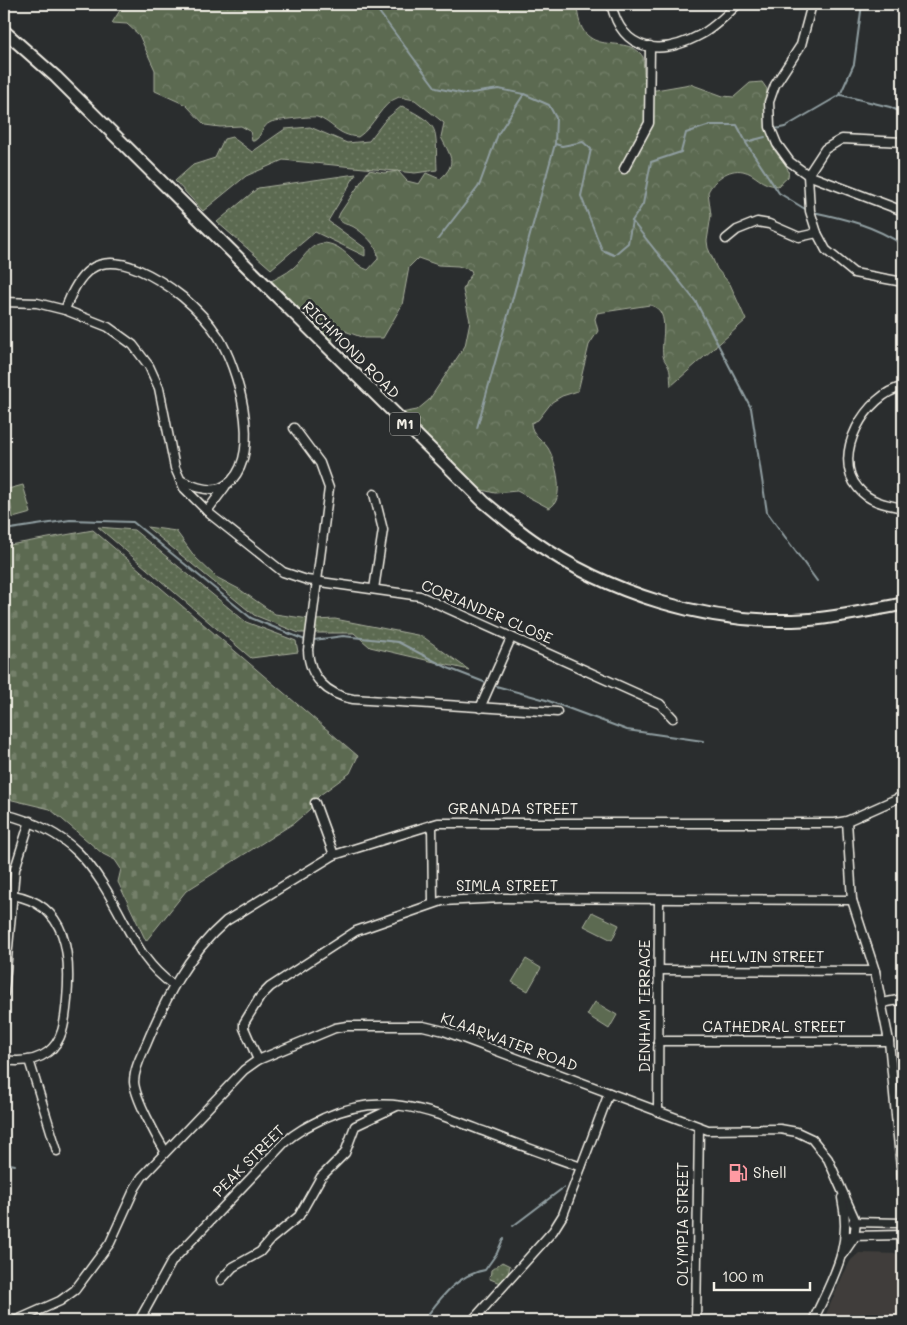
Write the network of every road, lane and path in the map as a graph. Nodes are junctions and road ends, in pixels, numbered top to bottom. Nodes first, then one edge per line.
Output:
1 (611, 4) edge
2 (738, 4) edge
3 (812, 4) edge
4 (4, 31) edge
5 (650, 46) junction
6 (903, 142) edge
7 (624, 169) dead end
8 (808, 175) junction
9 (903, 210) edge
10 (817, 233) junction
11 (726, 239) dead end
12 (903, 282) edge
13 (4, 302) edge
14 (64, 310) junction
15 (903, 386) edge
16 (294, 428) dead end
17 (179, 480) junction
18 (224, 487) junction
19 (374, 494) dead end
20 (903, 508) edge
21 (207, 511) junction
22 (318, 581) junction
23 (374, 589) junction
24 (903, 604) edge
25 (511, 638) junction
26 (480, 708) junction
27 (557, 712) dead end
28 (673, 718) dead end
29 (903, 796) edge
30 (315, 803) dead end
31 (4, 814) edge
32 (30, 821) junction
33 (846, 821) junction
34 (432, 824) junction
35 (334, 855) junction
36 (14, 895) junction
37 (658, 900) junction
38 (852, 900) junction
39 (433, 903) junction
40 (7, 913) edge
41 (659, 970) junction
42 (875, 971) junction
43 (172, 986) junction
44 (4, 993) edge
45 (903, 999) edge
46 (882, 1003) junction
47 (658, 1041) junction
48 (889, 1041) junction
49 (4, 1060) edge
50 (29, 1060) junction
51 (258, 1060) junction
52 (609, 1093) junction
53 (399, 1105) junction
54 (658, 1112) junction
55 (699, 1127) junction
56 (154, 1132) junction
57 (178, 1138) junction
58 (57, 1151) dead end
59 (165, 1152) junction
60 (581, 1167) junction
61 (903, 1190) edge
62 (841, 1191) junction
63 (846, 1221) junction
64 (856, 1222) junction
65 (903, 1223) edge
66 (903, 1235) edge
67 (846, 1236) junction
68 (855, 1236) junction
69 (843, 1254) junction
70 (221, 1280) dead end
71 (32, 1318) edge
72 (14, 1321) edge
73 (139, 1321) edge
74 (472, 1321) edge
75 (696, 1321) edge
76 (813, 1321) edge

1 - 5 street
2 - 5 street
3 - 8 street
4 - 24 highway, RICHMOND ROAD / M1
5 - 7 street
6 - 8 street
8 - 9 street
8 - 10 street
10 - 11 street
10 - 12 street
13 - 14 street
14 - 17 street
14 - 18 street
15 - 20 street
16 - 22 street
17 - 18 street
17 - 21 street, CORIANDER CLOSE
18 - 21 street
19 - 23 street
21 - 22 street, CORIANDER CLOSE
22 - 23 street, CORIANDER CLOSE
22 - 26 street
23 - 25 street, CORIANDER CLOSE
25 - 26 street
25 - 28 street, CORIANDER CLOSE
26 - 27 street
29 - 33 street, GRANADA STREET
30 - 35 street
31 - 32 street
32 - 36 street
32 - 43 street
33 - 34 street, GRANADA STREET
33 - 38 street
34 - 35 street, GRANADA STREET
34 - 39 street
35 - 43 street, GRANADA STREET
36 - 40 street
36 - 50 street
37 - 38 street, SIMLA STREET
37 - 39 street, SIMLA STREET
37 - 41 street, DENHAM TERRACE
38 - 42 street
39 - 51 street, SIMLA STREET
40 - 44 street
41 - 42 street, HELWIN STREET
41 - 47 street, DENHAM TERRACE
42 - 46 street
43 - 56 street, GRANADA STREET
45 - 46 street
46 - 48 street
47 - 48 street, CATHEDRAL STREET
47 - 54 street, DENHAM TERRACE
48 - 61 street
49 - 50 street
50 - 58 street
51 - 52 street, KLAARWATER ROAD
51 - 57 street, KLAARWATER ROAD
52 - 54 street, KLAARWATER ROAD
52 - 60 street
53 - 60 street, PEAK STREET
53 - 70 street
53 - 73 street, PEAK STREET
54 - 55 street, KLAARWATER ROAD
55 - 62 street, KLAARWATER ROAD
55 - 75 street, OLYMPIA STREET
56 - 57 street
56 - 59 street, GRANADA STREET
57 - 59 street, KLAARWATER ROAD
59 - 71 street, KLAARWATER ROAD
60 - 74 street
62 - 63 street, KLAARWATER ROAD
62 - 64 street, KLAARWATER ROAD
63 - 64 street
63 - 67 street, KLAARWATER ROAD
64 - 65 street
64 - 68 street, KLAARWATER ROAD
66 - 68 street
67 - 68 street
67 - 69 street, KLAARWATER ROAD
68 - 69 street
69 - 76 street
71 - 72 street, KLAARWATER ROAD

